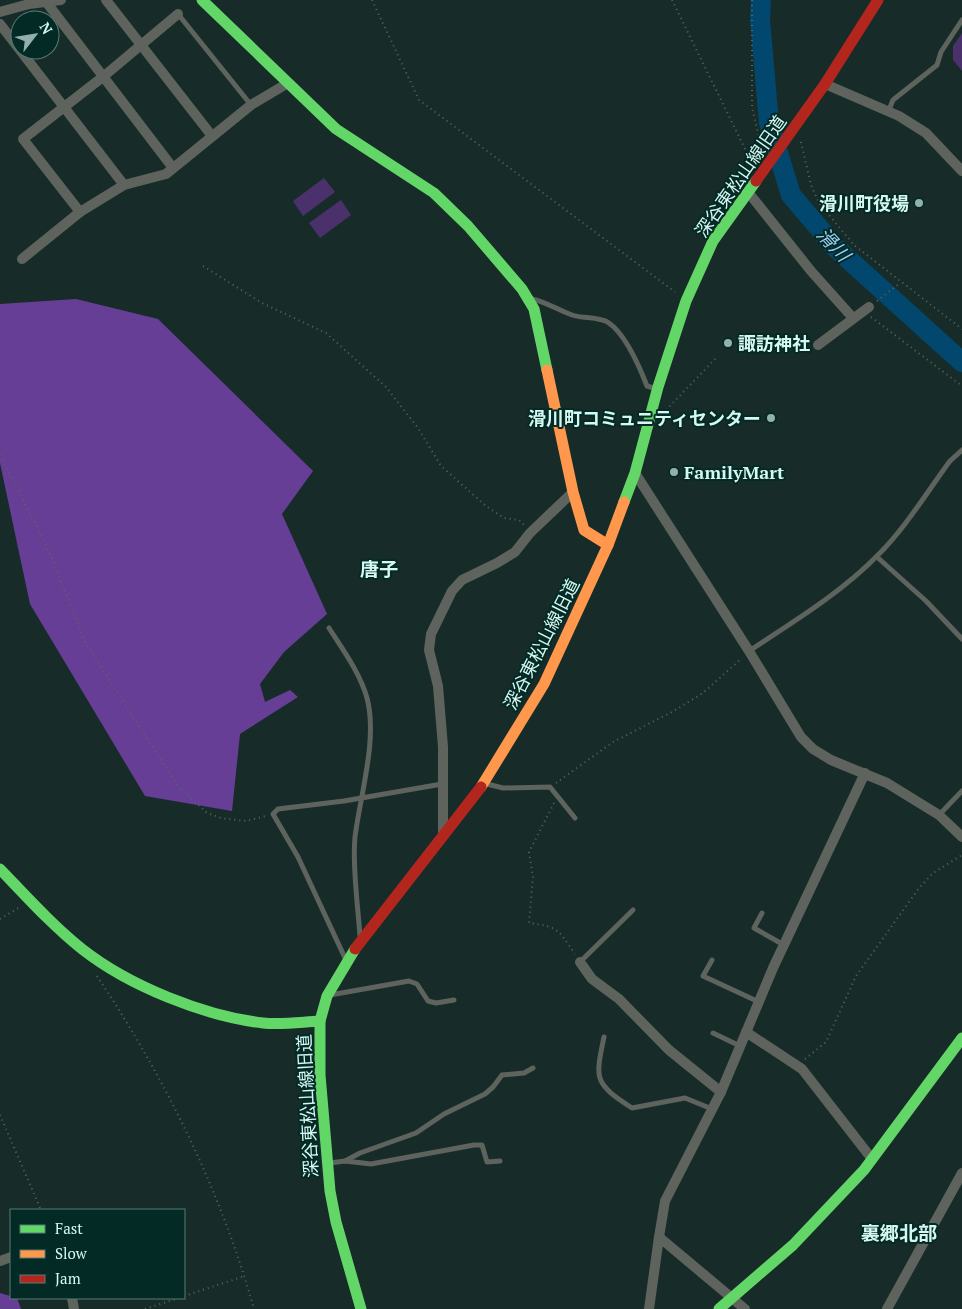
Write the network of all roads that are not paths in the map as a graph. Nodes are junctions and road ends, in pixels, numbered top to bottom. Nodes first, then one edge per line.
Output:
1 (61, 0) edge
2 (106, 0) edge
3 (202, 0) edge
4 (878, 0) edge
5 (47, 3) junction
6 (0, 12) edge
7 (178, 14) joint
8 (962, 20) edge
9 (0, 24) edge
10 (141, 46) junction
11 (104, 76) junction
12 (288, 82) junction
13 (825, 84) junction
14 (251, 105) junction
15 (63, 108) junction
16 (888, 112) junction
17 (212, 136) junction
18 (173, 168) junction
19 (962, 171) edge
20 (124, 185) junction
21 (748, 192) junction
22 (80, 212) junction
23 (22, 259) dead end
24 (528, 299) junction
25 (866, 309) road end
26 (853, 318) junction
27 (818, 344) dead end
28 (657, 389) junction
29 (962, 450) edge
30 (635, 473) junction
31 (574, 492) junction
32 (608, 545) junction
33 (877, 557) junction
34 (329, 628) dead end
35 (962, 639) edge
36 (750, 651) junction
37 (865, 773) junction
38 (484, 783) junction
39 (442, 784) junction
40 (962, 790) edge
41 (363, 798) junction
42 (939, 815) junction
43 (575, 818) dead end
44 (443, 837) junction
45 (962, 837) edge
46 (0, 869) edge
47 (633, 910) dead end
48 (762, 913) dead end
49 (360, 942) junction
50 (784, 945) junction
51 (712, 960) dead end
52 (346, 961) junction
53 (580, 962) joint
54 (327, 996) junction
55 (454, 1000) dead end
56 (759, 1002) junction
57 (320, 1021) junction
58 (746, 1032) junction
59 (713, 1033) dead end
60 (604, 1037) dead end
61 (962, 1038) edge
62 (740, 1046) junction
63 (533, 1068) dead end
64 (721, 1092) junction
65 (712, 1109) junction
66 (872, 1160) junction
67 (345, 1161) junction
68 (500, 1161) dead end
69 (327, 1163) junction
70 (962, 1173) edge
71 (659, 1236) junction
72 (732, 1298) junction
73 (361, 1309) edge
74 (649, 1309) edge
75 (719, 1309) edge
76 (744, 1309) edge
77 (887, 1309) edge

1 - 5 street
2 - 10 street
3 - 12 street
4 - 13 street, 深谷東松山線旧道
5 - 6 street
5 - 11 street
7 - 10 street
7 - 14 lane
8 - 16 lane
9 - 15 street
10 - 11 street
10 - 17 street
11 - 15 street
11 - 18 street
12 - 14 street
12 - 24 street
13 - 16 street
13 - 21 street, 深谷東松山線旧道
14 - 17 street
15 - 20 street
15 - 22 street
16 - 19 street
17 - 18 street
18 - 20 street
20 - 22 street
21 - 26 street
21 - 28 street, 深谷東松山線旧道
22 - 23 street
24 - 28 lane
24 - 31 street
25 - 26 street
26 - 27 street
28 - 30 street, 深谷東松山線旧道
29 - 33 lane
30 - 32 street, 深谷東松山線旧道
30 - 36 street
31 - 32 street
31 - 39 street
32 - 38 street, 深谷東松山線旧道
33 - 35 lane
33 - 36 lane
34 - 41 lane
36 - 37 street
37 - 42 street
37 - 50 street
38 - 43 lane
38 - 44 street, 深谷東松山線旧道
39 - 41 lane
39 - 44 street
40 - 42 lane
41 - 49 lane
41 - 52 lane
42 - 45 street
44 - 49 street, 深谷東松山線旧道
46 - 57 street
47 - 53 lane
48 - 50 lane
49 - 52 street, 深谷東松山線旧道
50 - 56 street
51 - 56 lane
52 - 54 street, 深谷東松山線旧道
53 - 64 street
54 - 55 lane
54 - 57 street, 深谷東松山線旧道
56 - 58 street
57 - 69 street, 深谷東松山線旧道
58 - 62 street
58 - 66 street
59 - 62 lane
60 - 65 lane
61 - 66 street
62 - 64 street
63 - 67 lane
64 - 65 street
65 - 71 street
66 - 72 street
67 - 68 lane
67 - 69 lane
69 - 73 street, 深谷東松山線旧道
70 - 77 street
71 - 72 street
71 - 74 street
72 - 75 street
72 - 76 street

